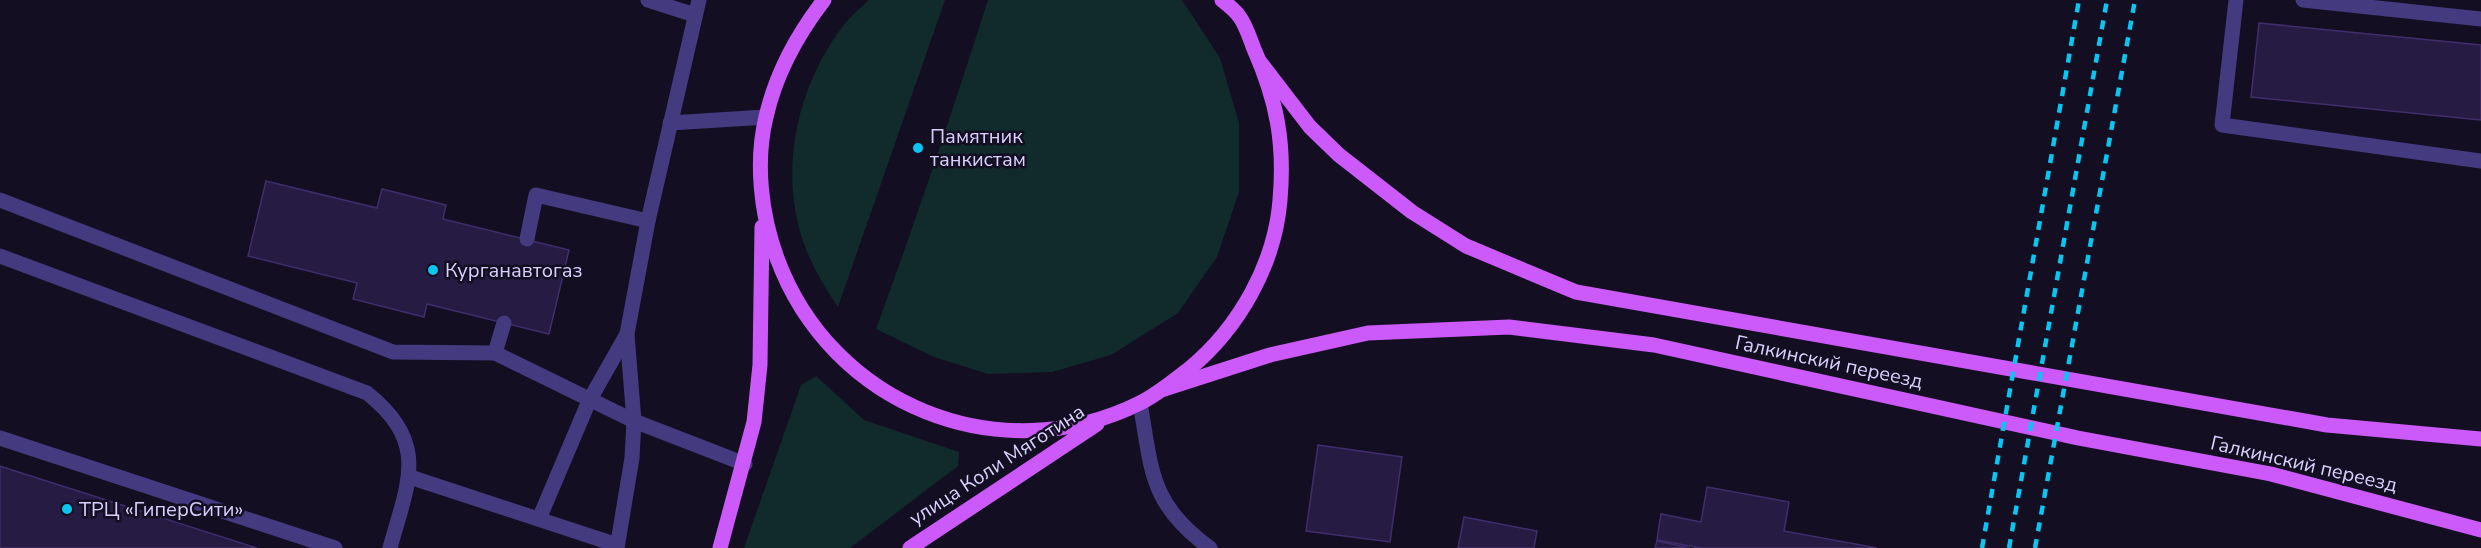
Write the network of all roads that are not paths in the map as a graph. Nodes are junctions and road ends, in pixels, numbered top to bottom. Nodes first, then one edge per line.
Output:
1 (648, 0) edge
2 (699, 0) edge
3 (824, 0) edge
4 (1222, 0) edge
5 (2236, 0) edge
6 (2303, 0) edge
7 (695, 15) junction
8 (2481, 19) edge
9 (1260, 62) junction
10 (766, 117) junction
11 (670, 123) junction
12 (2481, 160) edge
13 (762, 197) junction
14 (0, 200) edge
15 (648, 221) junction
16 (527, 239) dead end
17 (0, 256) edge
18 (504, 323) dead end
19 (627, 334) junction
20 (495, 353) junction
21 (1164, 389) junction
22 (589, 401) junction
23 (1140, 403) junction
24 (1108, 416) junction
25 (634, 421) junction
26 (0, 438) edge
27 (2481, 439) edge
28 (745, 464) junction
29 (410, 477) junction
30 (539, 519) junction
31 (2481, 530) edge
32 (617, 546) edge
33 (336, 548) edge
34 (390, 548) edge
35 (720, 548) edge
36 (910, 548) edge
37 (1209, 548) edge

1 - 7 street
2 - 7 street
3 - 10 main road
4 - 9 main road
5 - 12 street
6 - 8 street
7 - 11 street
9 - 21 main road
9 - 27 main road
10 - 11 street
10 - 13 main road
11 - 15 street
13 - 24 main road
13 - 28 main road
14 - 20 street
15 - 16 street
15 - 19 street
17 - 29 street
18 - 20 street
19 - 22 street
19 - 25 street
20 - 22 street
21 - 23 main road
21 - 31 main road, Галкинский переезд
22 - 25 street
22 - 30 street
23 - 24 main road
23 - 37 street
24 - 36 main road, улица Коли Мяготина
25 - 28 street
25 - 32 street
26 - 33 street
28 - 35 main road
29 - 30 street
29 - 34 street
30 - 32 street

